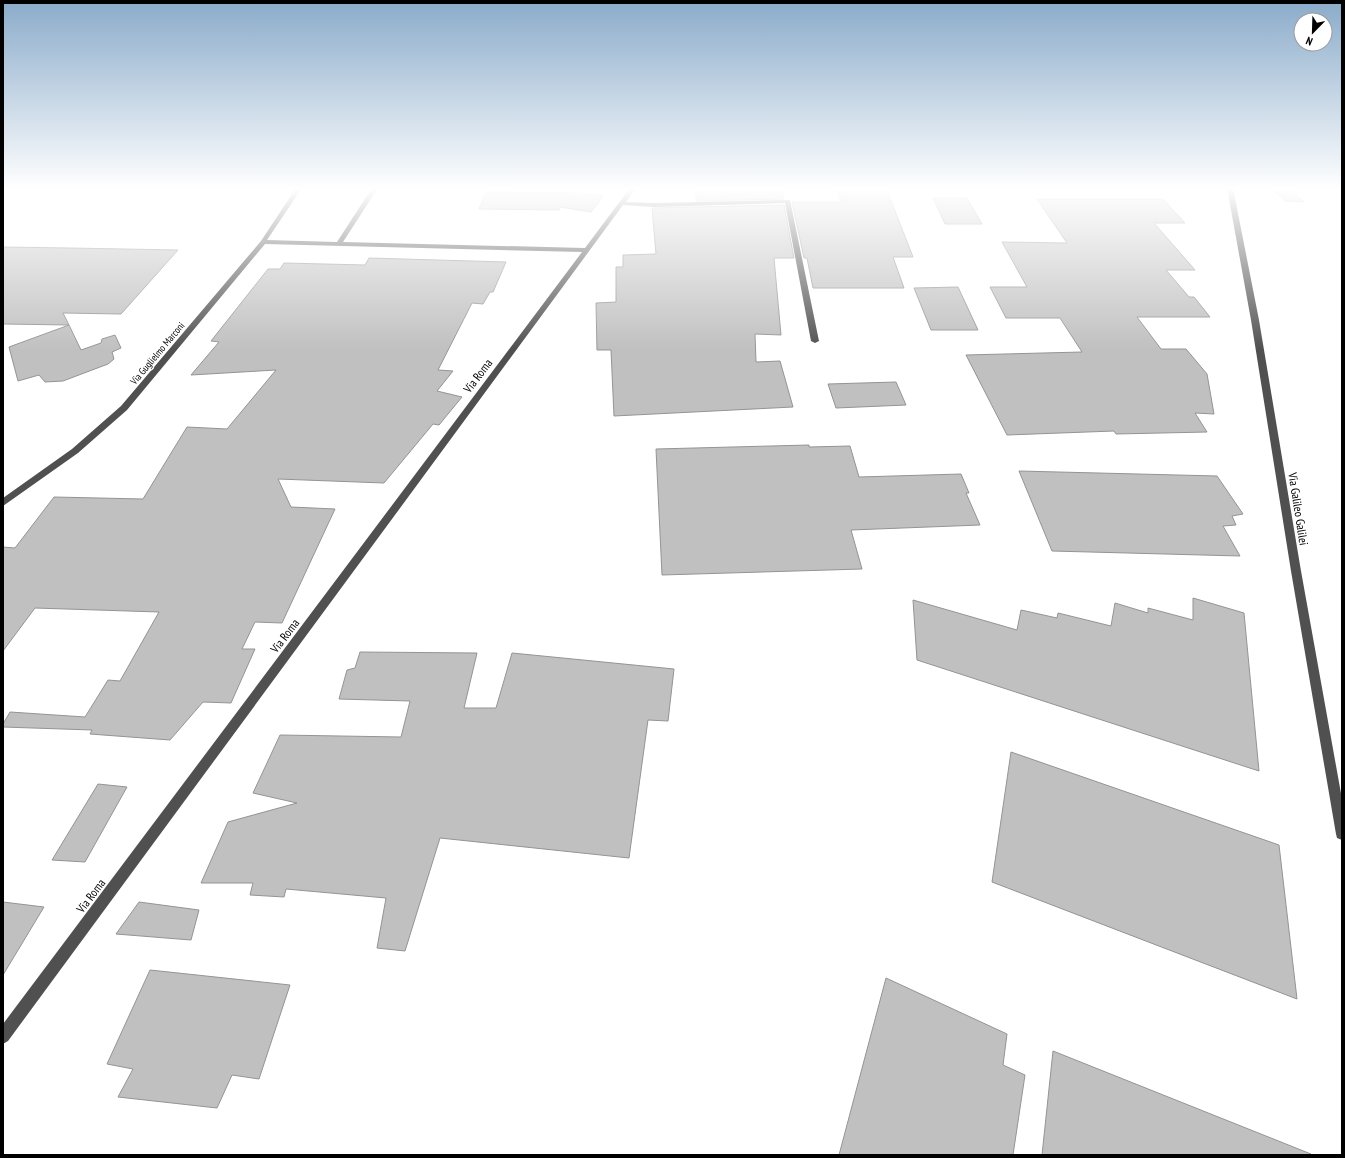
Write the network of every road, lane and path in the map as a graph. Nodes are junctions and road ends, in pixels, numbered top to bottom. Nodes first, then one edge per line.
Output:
1 (263, 242) edge
2 (265, 242) edge
3 (593, 242) edge
4 (796, 242) edge
5 (1240, 242) edge
6 (340, 244) joint
7 (587, 250) junction
8 (815, 341) dead end
9 (3, 503) edge
10 (1342, 834) edge
11 (3, 1036) edge

1 - 9 street, Via Guglielmo Marconi
2 - 6 street
3 - 7 street, Via Roma
4 - 8 street
5 - 10 street, Via Galileo Galilei
6 - 7 street
7 - 11 street, Via Roma

